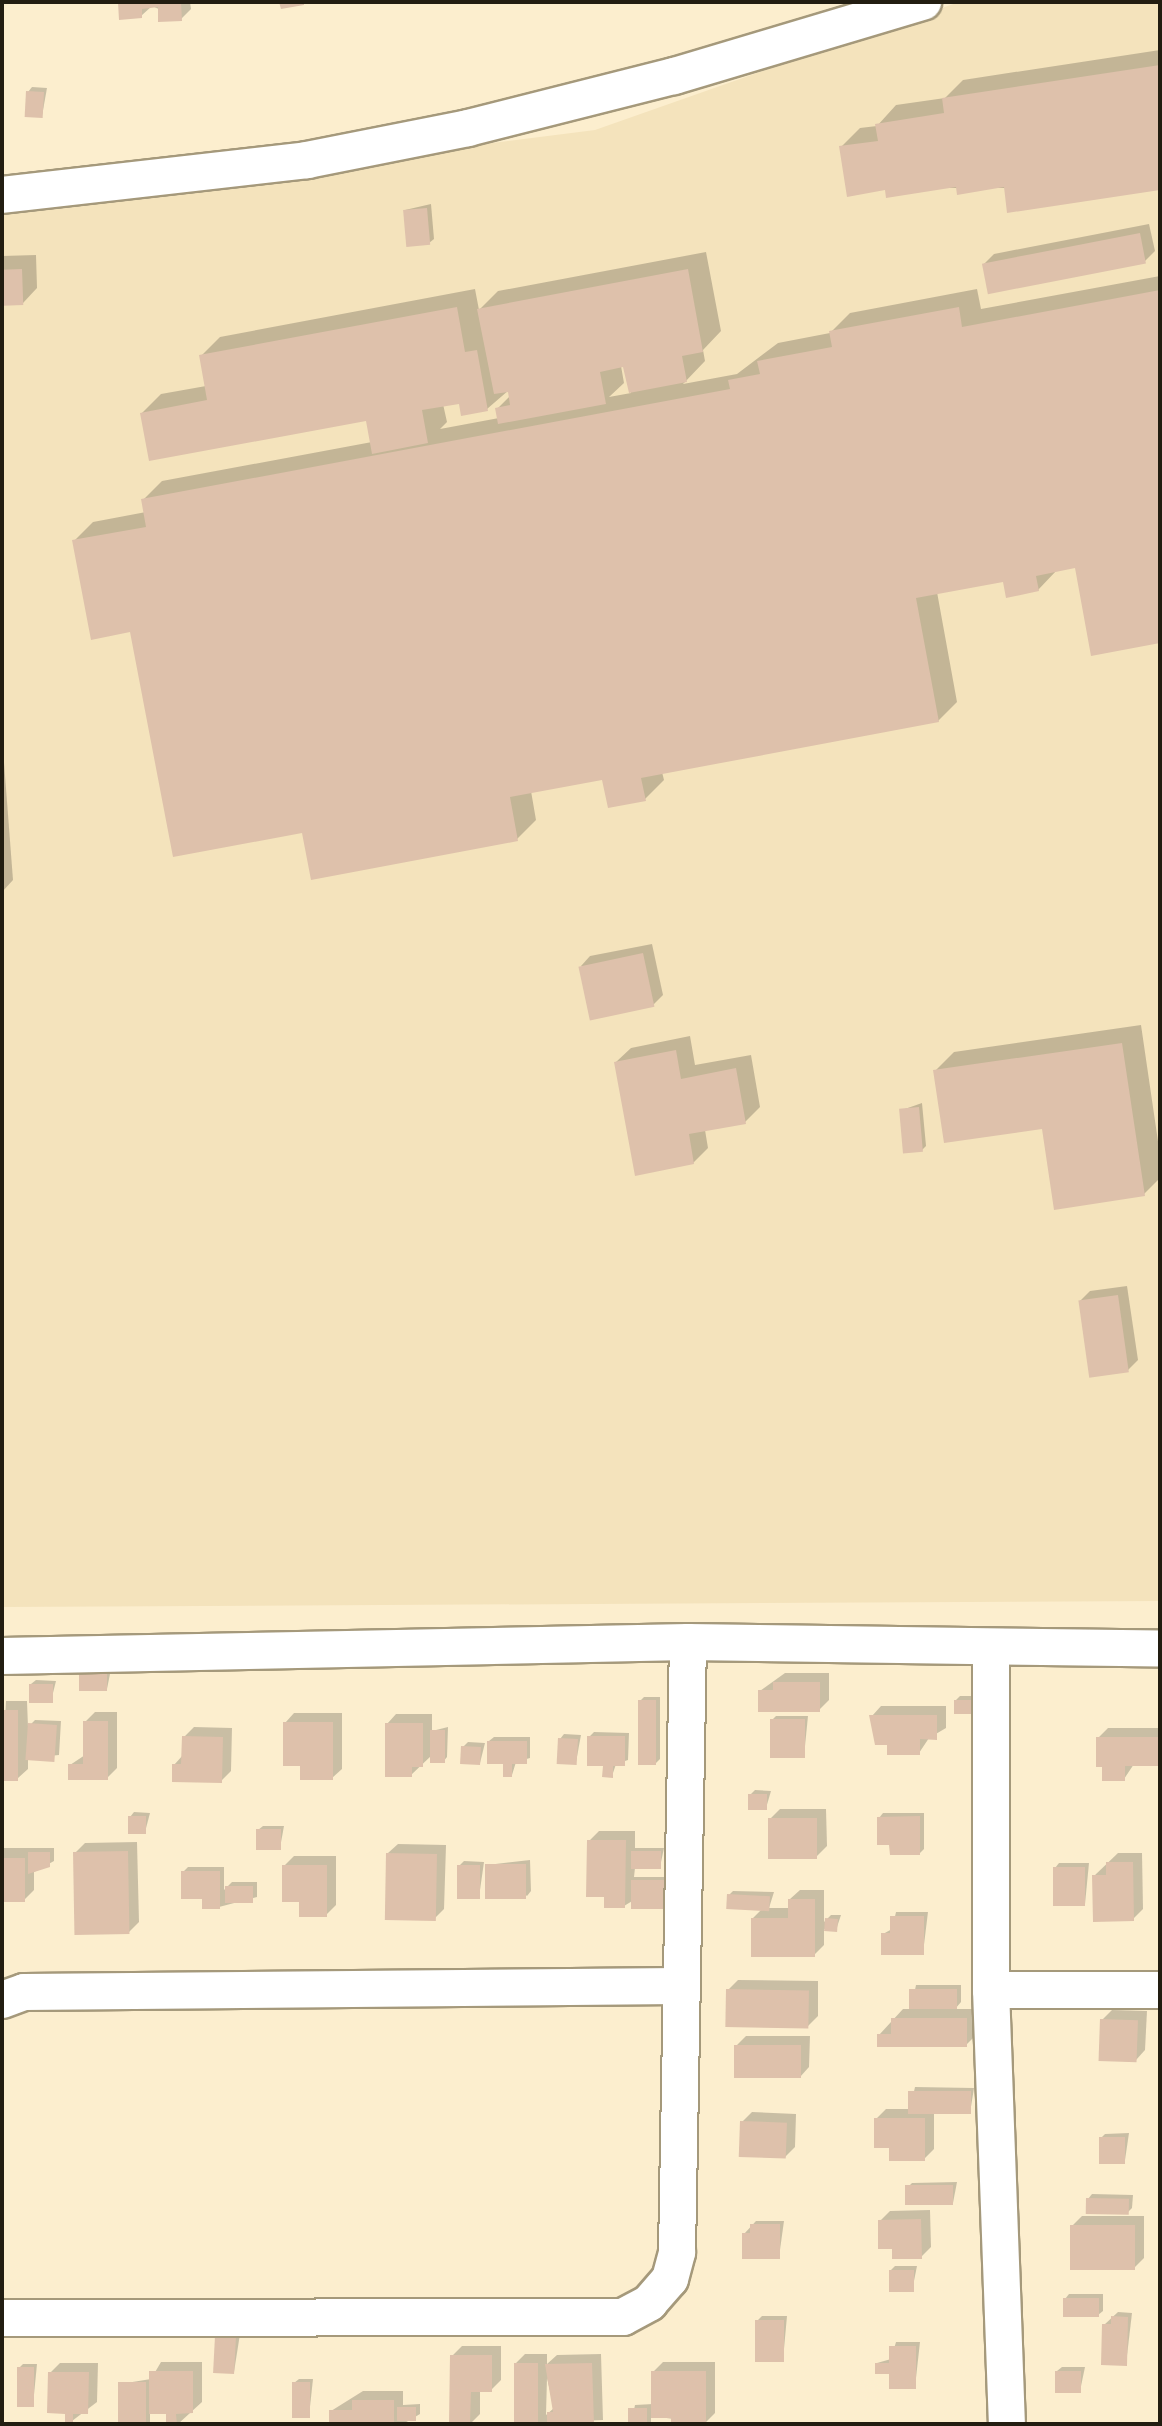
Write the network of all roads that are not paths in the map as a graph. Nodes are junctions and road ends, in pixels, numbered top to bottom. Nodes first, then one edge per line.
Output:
1 (923, 2) edge
2 (2, 195) edge
3 (688, 1642) junction
4 (991, 1649) junction
5 (1160, 1649) edge
6 (2, 1656) edge
7 (679, 1986) junction
8 (991, 1990) junction
9 (1160, 1990) edge
10 (2, 2000) edge
11 (2, 2318) edge
12 (1007, 2424) edge

1 - 2 street
3 - 4 street
3 - 6 street
3 - 7 street
4 - 5 street
4 - 8 street
7 - 10 street
7 - 11 street
8 - 9 street
8 - 12 street

